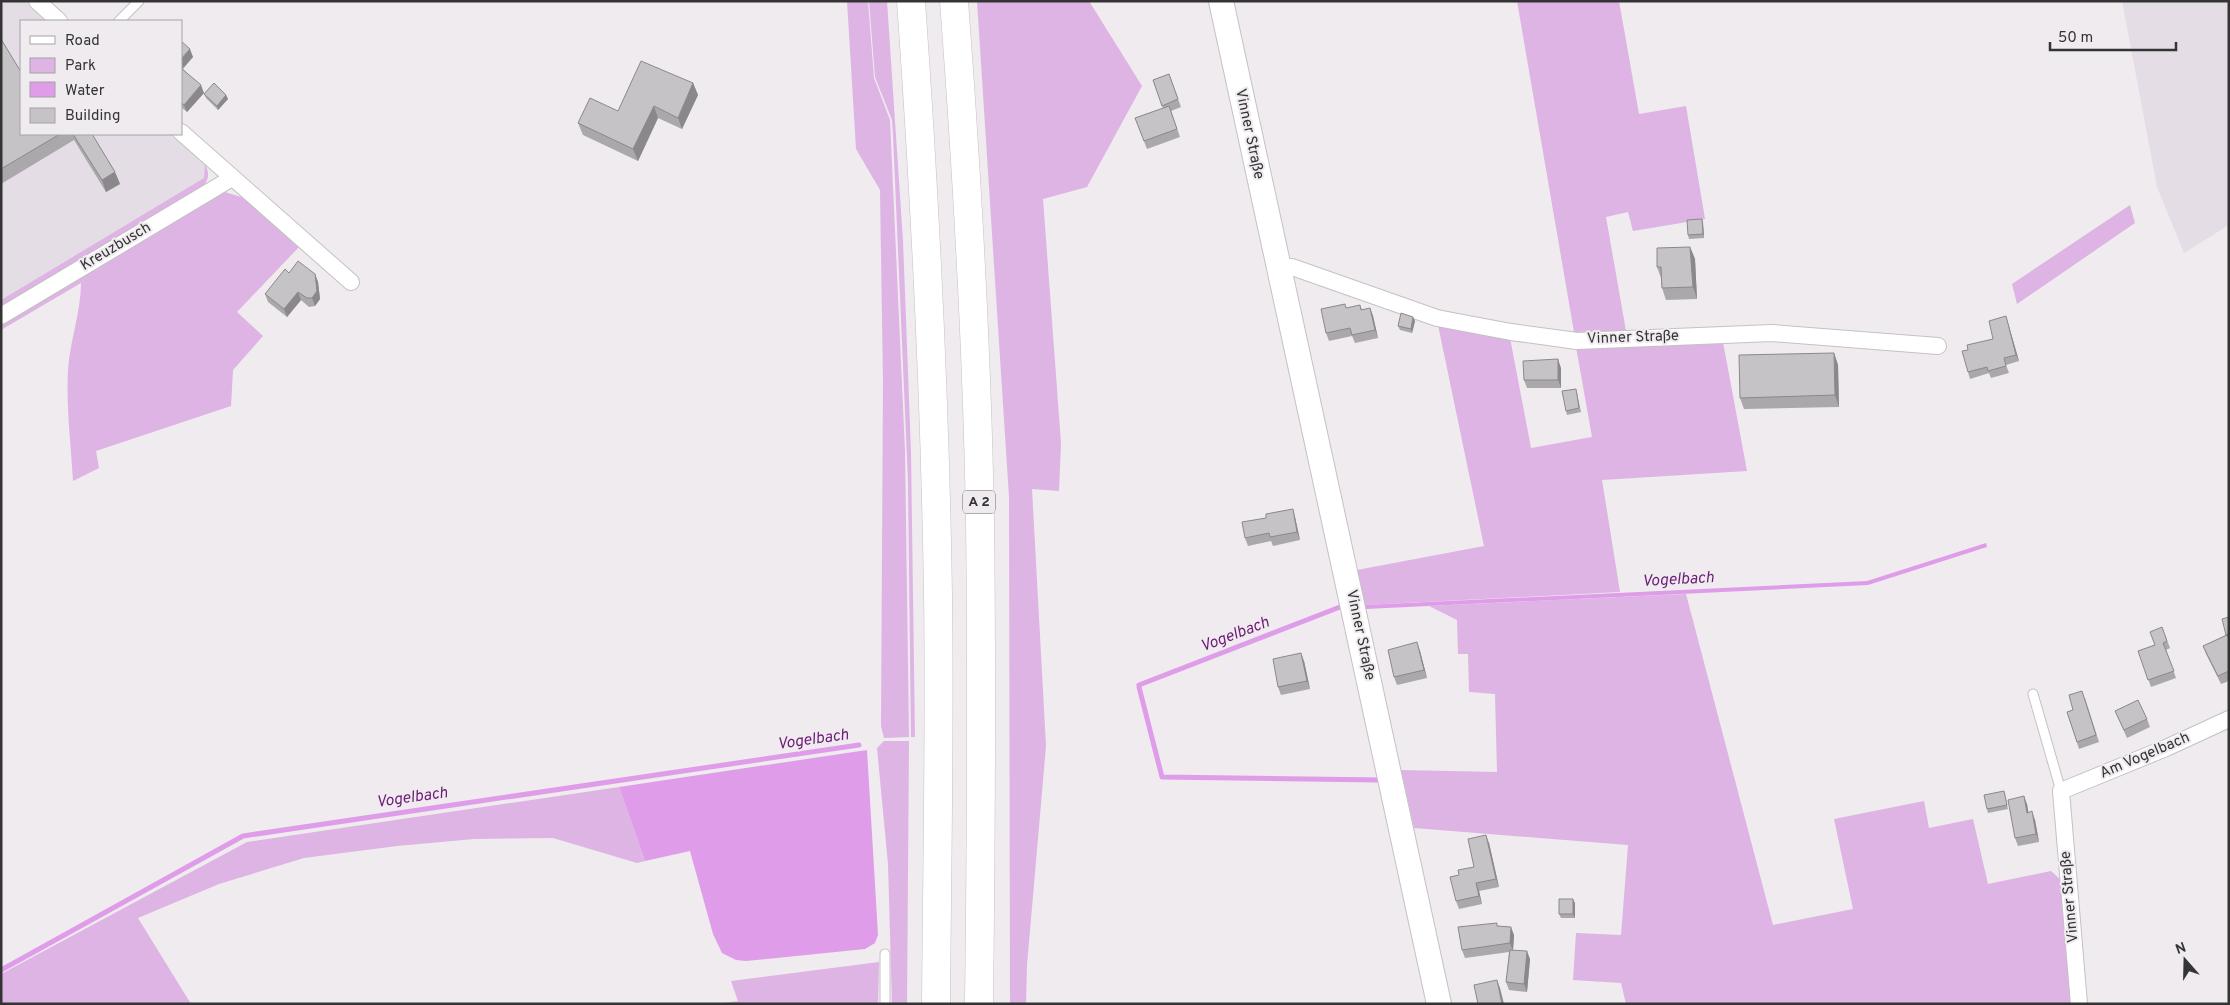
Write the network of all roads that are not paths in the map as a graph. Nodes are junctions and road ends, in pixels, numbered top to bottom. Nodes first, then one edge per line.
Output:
1 (37, 1) edge
2 (139, 1) edge
3 (911, 1) edge
4 (954, 1) edge
5 (1220, 1) edge
6 (58, 20) edge
7 (120, 20) edge
8 (182, 133) edge
9 (232, 178) junction
10 (1278, 266) junction
11 (351, 282) dead end
12 (1, 316) edge
13 (1938, 346) dead end
14 (2032, 694) dead end
15 (2229, 719) edge
16 (2061, 791) junction
17 (886, 954) dead end
18 (885, 1004) edge
19 (936, 1004) edge
20 (979, 1004) edge
21 (1439, 1004) edge
22 (2078, 1004) edge

1 - 6 street
2 - 7 lane
3 - 19 highway
4 - 20 highway, A 2
5 - 10 street, Vinner Straße
8 - 9 street
9 - 11 street
9 - 12 street, Kreuzbusch
10 - 13 street, Vinner Straße
10 - 21 street, Vinner Straße
14 - 16 lane
15 - 16 street, Am Vogelbach
16 - 22 street, Vinner Straße
17 - 18 lane

